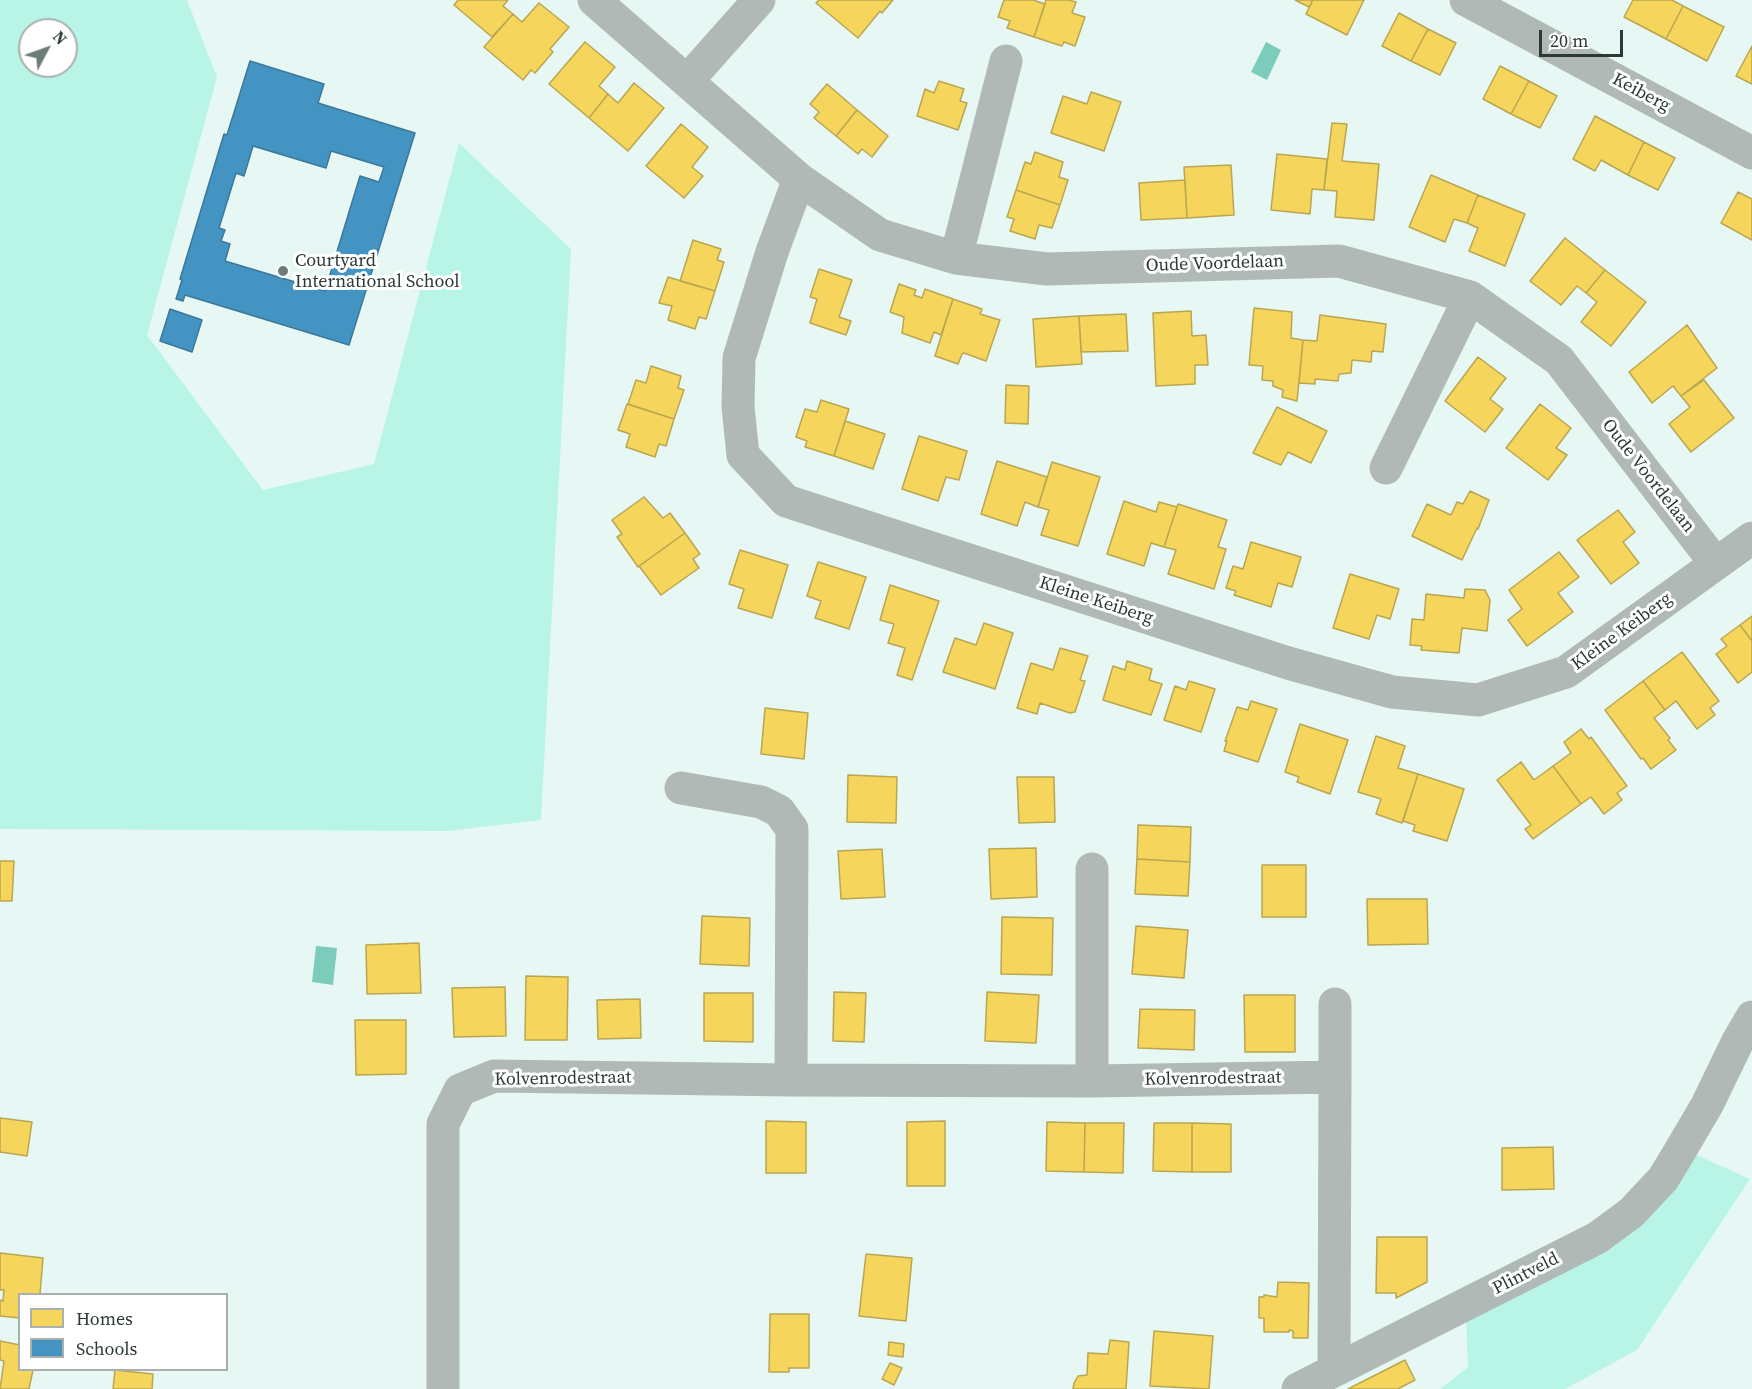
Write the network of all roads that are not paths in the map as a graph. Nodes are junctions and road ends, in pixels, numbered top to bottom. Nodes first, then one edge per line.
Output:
1 (594, 0) edge
2 (759, 0) edge
3 (1466, 0) edge
4 (1006, 61) dead end
5 (688, 80) junction
6 (1752, 153) edge
7 (799, 179) junction
8 (956, 258) junction
9 (1470, 297) junction
10 (1386, 468) dead end
11 (1752, 538) edge
12 (1716, 564) junction
13 (681, 788) dead end
14 (1092, 869) dead end
15 (1335, 1004) dead end
16 (1752, 1017) edge
17 (1335, 1077) junction
18 (790, 1080) junction
19 (1092, 1081) junction
20 (1334, 1370) junction
21 (443, 1389) edge
22 (1298, 1389) edge

1 - 5 street, Oude Voordelaan
2 - 5 street
3 - 6 street, Keiberg
4 - 8 street
5 - 7 street, Oude Voordelaan
7 - 8 street, Oude Voordelaan
7 - 12 street, Kleine Keiberg
8 - 9 street, Oude Voordelaan
9 - 10 street
9 - 12 street, Oude Voordelaan
11 - 12 street
13 - 18 street
14 - 19 street
15 - 17 street
16 - 20 street, Plintveld
17 - 19 street, Kolvenrodestraat
17 - 20 street
18 - 19 street, Kolvenrodestraat
18 - 21 street, Kolvenrodestraat
20 - 22 street, Plintveld

